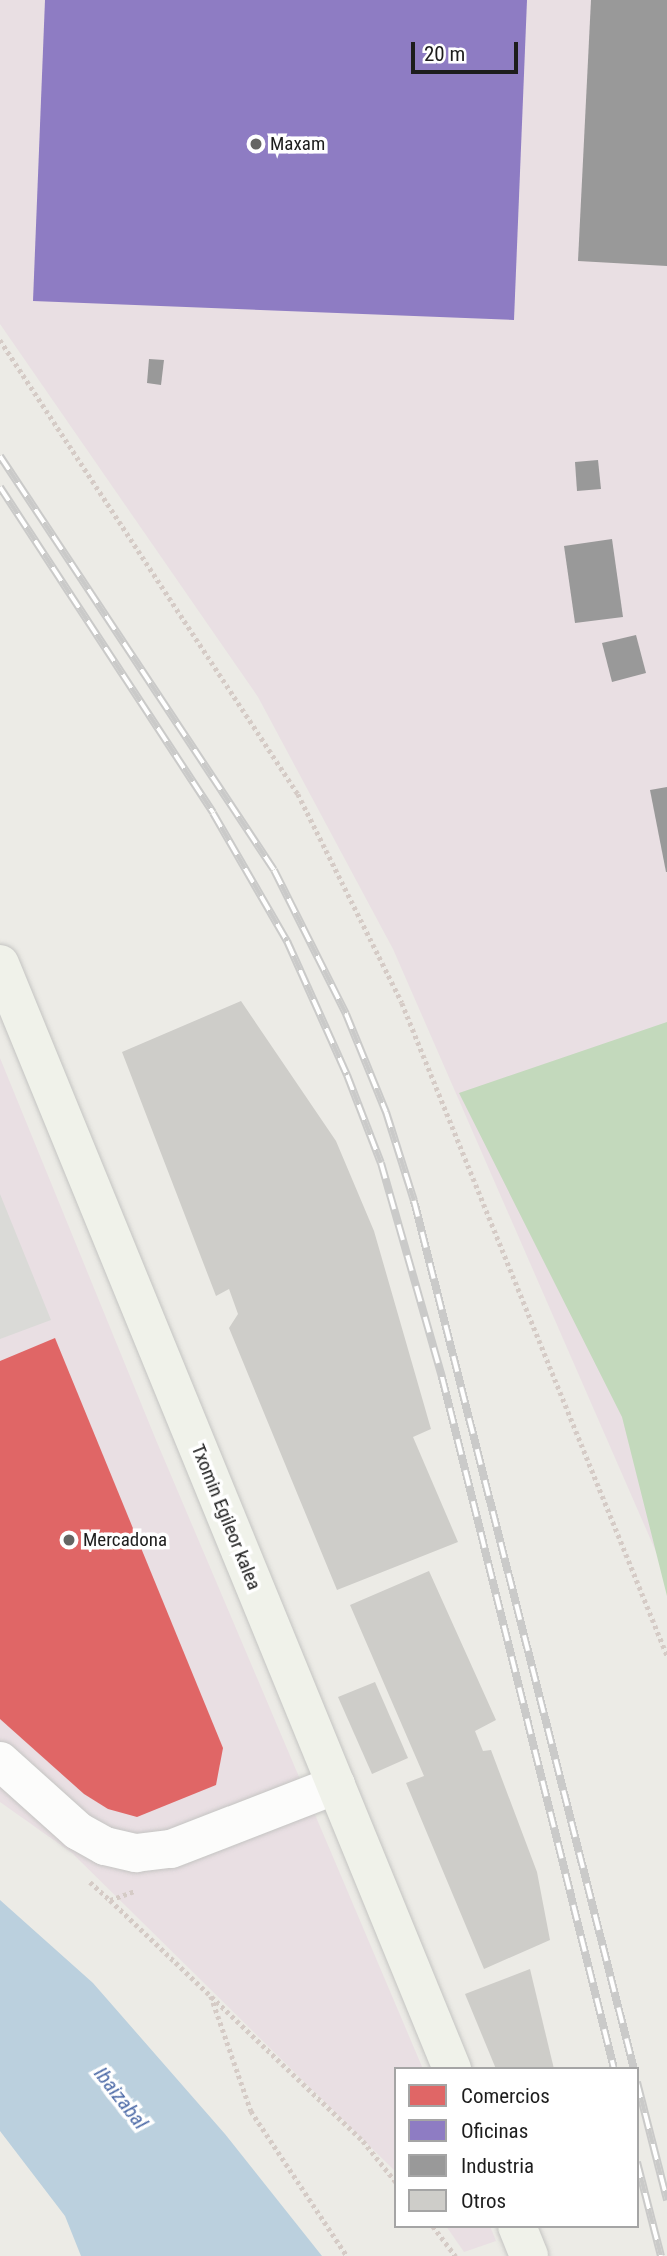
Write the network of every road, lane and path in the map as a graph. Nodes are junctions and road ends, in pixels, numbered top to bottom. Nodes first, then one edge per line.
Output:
1 (0, 340) edge
2 (0, 964) edge
3 (667, 1654) edge
4 (0, 1761) edge
5 (336, 1785) junction
6 (110, 1900) dead end
7 (211, 1995) junction
8 (451, 2067) edge
9 (394, 2180) edge
10 (435, 2228) edge
11 (518, 2228) edge
12 (347, 2256) edge
13 (456, 2256) edge
14 (529, 2256) edge

1 - 3 path
2 - 5 street, Txomin Egileor kalea
4 - 5 street
5 - 8 street, Txomin Egileor kalea
6 - 7 path
7 - 9 path
7 - 12 path
10 - 13 path
11 - 14 street

